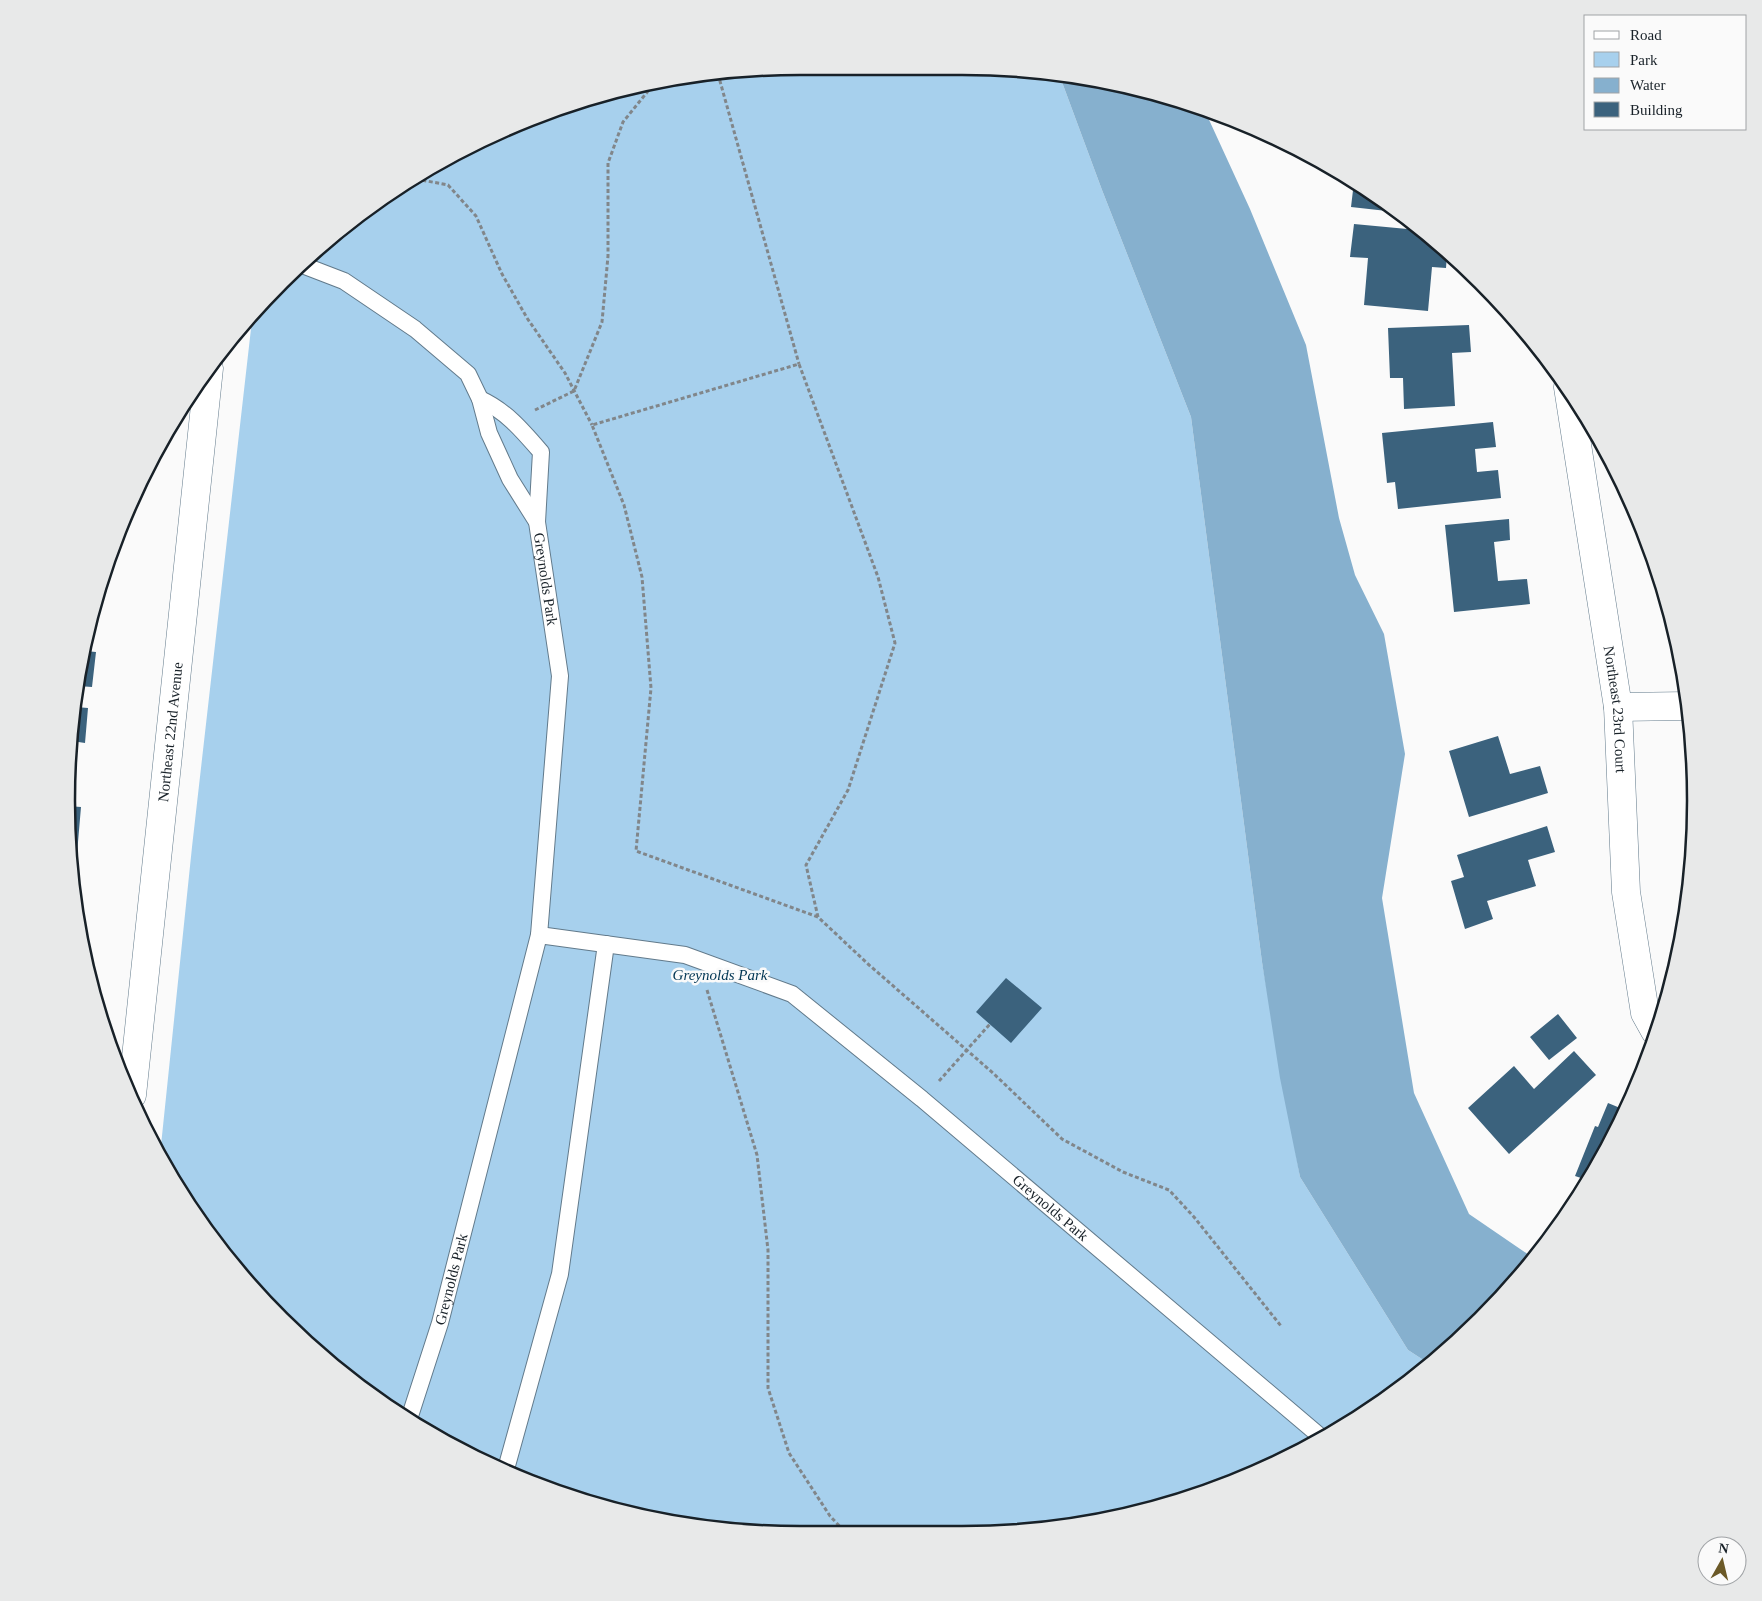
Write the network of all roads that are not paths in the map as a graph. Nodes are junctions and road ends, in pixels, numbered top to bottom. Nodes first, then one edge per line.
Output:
1 (308, 267) edge
2 (207, 383) edge
3 (480, 399) junction
4 (1571, 407) edge
5 (537, 522) junction
6 (1681, 706) edge
7 (1618, 707) junction
8 (539, 935) junction
9 (606, 944) junction
10 (1652, 1022) edge
11 (133, 1085) edge
12 (410, 1412) edge
13 (1316, 1433) edge
14 (508, 1464) edge

1 - 3 lane, Greynolds Park
2 - 11 street, Northeast 22nd Avenue
3 - 5 lane, Greynolds Park
3 - 5 lane
4 - 7 street, Northeast 23rd Court
5 - 8 lane, Greynolds Park
6 - 7 street
7 - 10 street, Northeast 23rd Court
8 - 9 lane, Greynolds Park
8 - 12 lane, Greynolds Park
9 - 13 lane, Greynolds Park
9 - 14 lane

